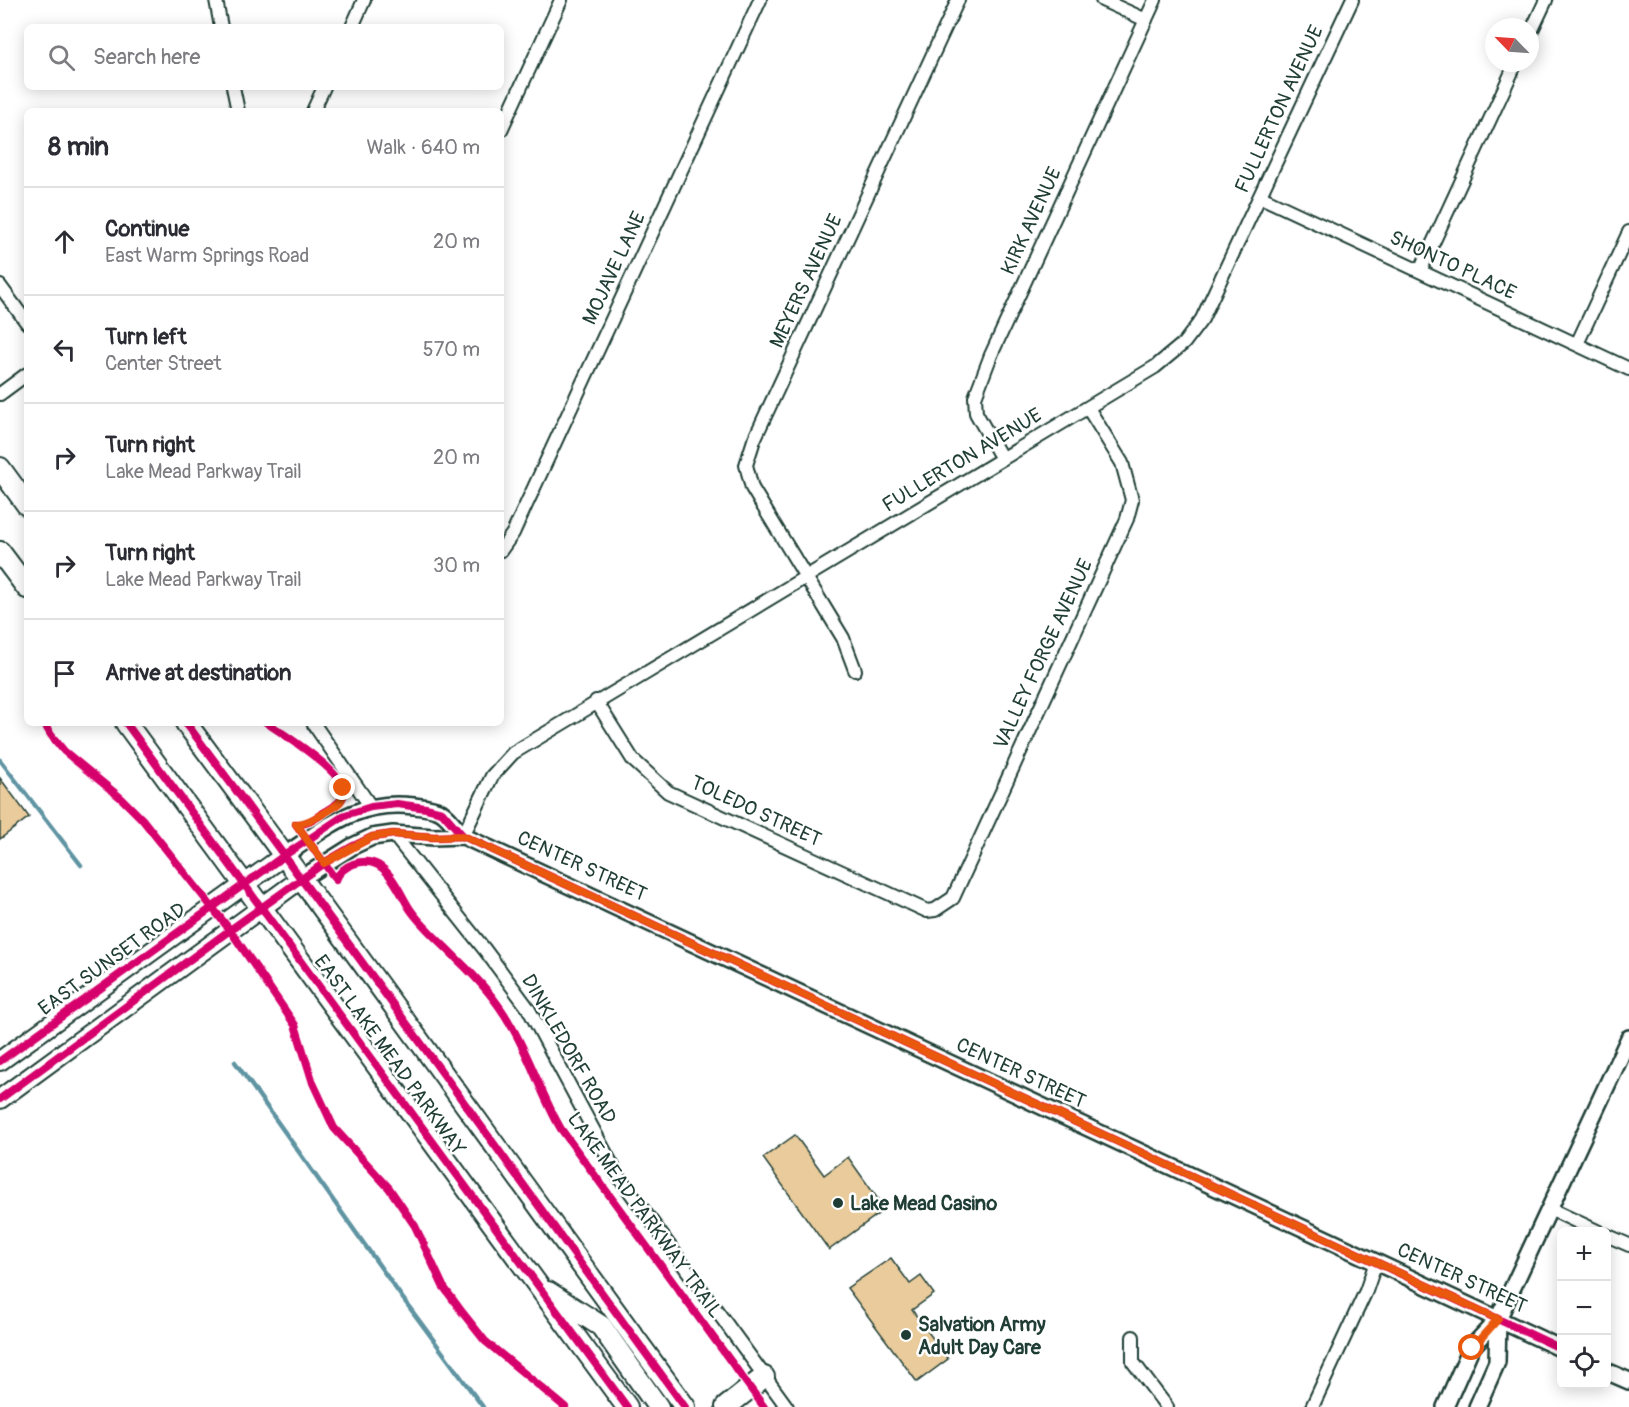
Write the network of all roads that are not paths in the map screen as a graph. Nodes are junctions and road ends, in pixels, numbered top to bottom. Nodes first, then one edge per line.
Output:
1 (216, 0) edge
2 (364, 0) edge
3 (561, 0) edge
4 (760, 0) edge
5 (958, 0) edge
6 (1101, 0) edge
7 (1155, 0) edge
8 (1352, 0) edge
9 (1546, 0) edge
10 (1538, 18) edge
11 (1146, 20) junction
12 (220, 24) edge
13 (353, 24) edge
14 (1512, 72) edge
15 (234, 90) edge
16 (323, 90) edge
17 (237, 108) edge
18 (314, 108) edge
19 (504, 124) edge
20 (1261, 197) junction
21 (1629, 232) edge
22 (1420, 271) junction
23 (0, 285) edge
24 (24, 319) edge
25 (1577, 344) junction
26 (1629, 369) edge
27 (24, 376) edge
28 (0, 394) edge
29 (1088, 408) junction
30 (1002, 459) junction
31 (0, 468) edge
32 (24, 501) edge
33 (504, 546) edge
34 (0, 552) edge
35 (806, 576) junction
36 (24, 584) edge
37 (855, 670) dead end
38 (596, 701) junction
39 (128, 726) edge
40 (188, 726) edge
41 (315, 726) edge
42 (371, 807) junction
43 (393, 834) junction
44 (463, 836) junction
45 (285, 855) junction
46 (302, 878) junction
47 (244, 884) junction
48 (262, 907) junction
49 (935, 910) joint
50 (1627, 1048) edge
51 (0, 1061) edge
52 (0, 1099) edge
53 (1550, 1209) junction
54 (1588, 1227) edge
55 (1611, 1237) edge
56 (1629, 1245) edge
57 (1376, 1262) junction
58 (538, 1286) junction
59 (1498, 1319) junction
60 (1133, 1337) dead end
61 (1557, 1347) edge
62 (1611, 1373) edge
63 (764, 1377) junction
64 (1629, 1381) edge
65 (627, 1407) edge
66 (658, 1407) edge
67 (685, 1407) edge
68 (726, 1407) edge
69 (787, 1407) edge
70 (1167, 1407) edge
71 (1312, 1407) edge
72 (1444, 1407) edge
73 (1477, 1407) edge

1 - 12 street
2 - 13 street
3 - 19 street
4 - 33 street, MOJAVE LANE
5 - 35 street, MEYERS AVENUE
6 - 11 street
7 - 11 street, KIRK AVENUE
8 - 20 street, FULLERTON AVENUE
9 - 10 street
11 - 30 street, KIRK AVENUE
14 - 22 street
15 - 17 street
16 - 18 street
20 - 22 street, SHONTO PLACE
20 - 29 street, FULLERTON AVENUE
21 - 25 street
22 - 25 street, SHONTO PLACE
23 - 24 street
25 - 26 street, SHONTO PLACE
27 - 28 street
29 - 30 street, FULLERTON AVENUE
29 - 49 street, VALLEY FORGE AVENUE
30 - 35 street, FULLERTON AVENUE
31 - 32 main road
34 - 36 main road
35 - 37 street, MEYERS AVENUE
35 - 38 street, FULLERTON AVENUE
38 - 44 street, FULLERTON AVENUE
38 - 49 street, TOLEDO STREET
39 - 47 main road, EAST LAKE MEAD PARKWAY
40 - 45 main road, EAST LAKE MEAD PARKWAY
41 - 42 street
42 - 44 street, CENTER STREET
42 - 45 street, CENTER STREET
43 - 44 street, CENTER STREET
43 - 46 street, CENTER STREET
43 - 63 street, DINKLEDORF ROAD
44 - 57 street, CENTER STREET
45 - 46 main road, EAST LAKE MEAD PARKWAY
45 - 47 main road, CENTER STREET
46 - 48 main road, CENTER STREET
46 - 67 main road, EAST LAKE MEAD PARKWAY
47 - 48 main road, EAST LAKE MEAD PARKWAY
47 - 51 main road, EAST SUNSET ROAD
48 - 52 main road
48 - 58 main road, EAST LAKE MEAD PARKWAY
50 - 53 street
53 - 54 street
53 - 59 street
55 - 56 street
57 - 59 street, CENTER STREET
57 - 71 street
58 - 65 main road, EAST LAKE MEAD PARKWAY
58 - 66 main road
59 - 61 street, CENTER STREET
59 - 72 street
59 - 73 street
60 - 70 street
62 - 64 street
63 - 68 main road
63 - 69 street, DINKLEDORF ROAD

